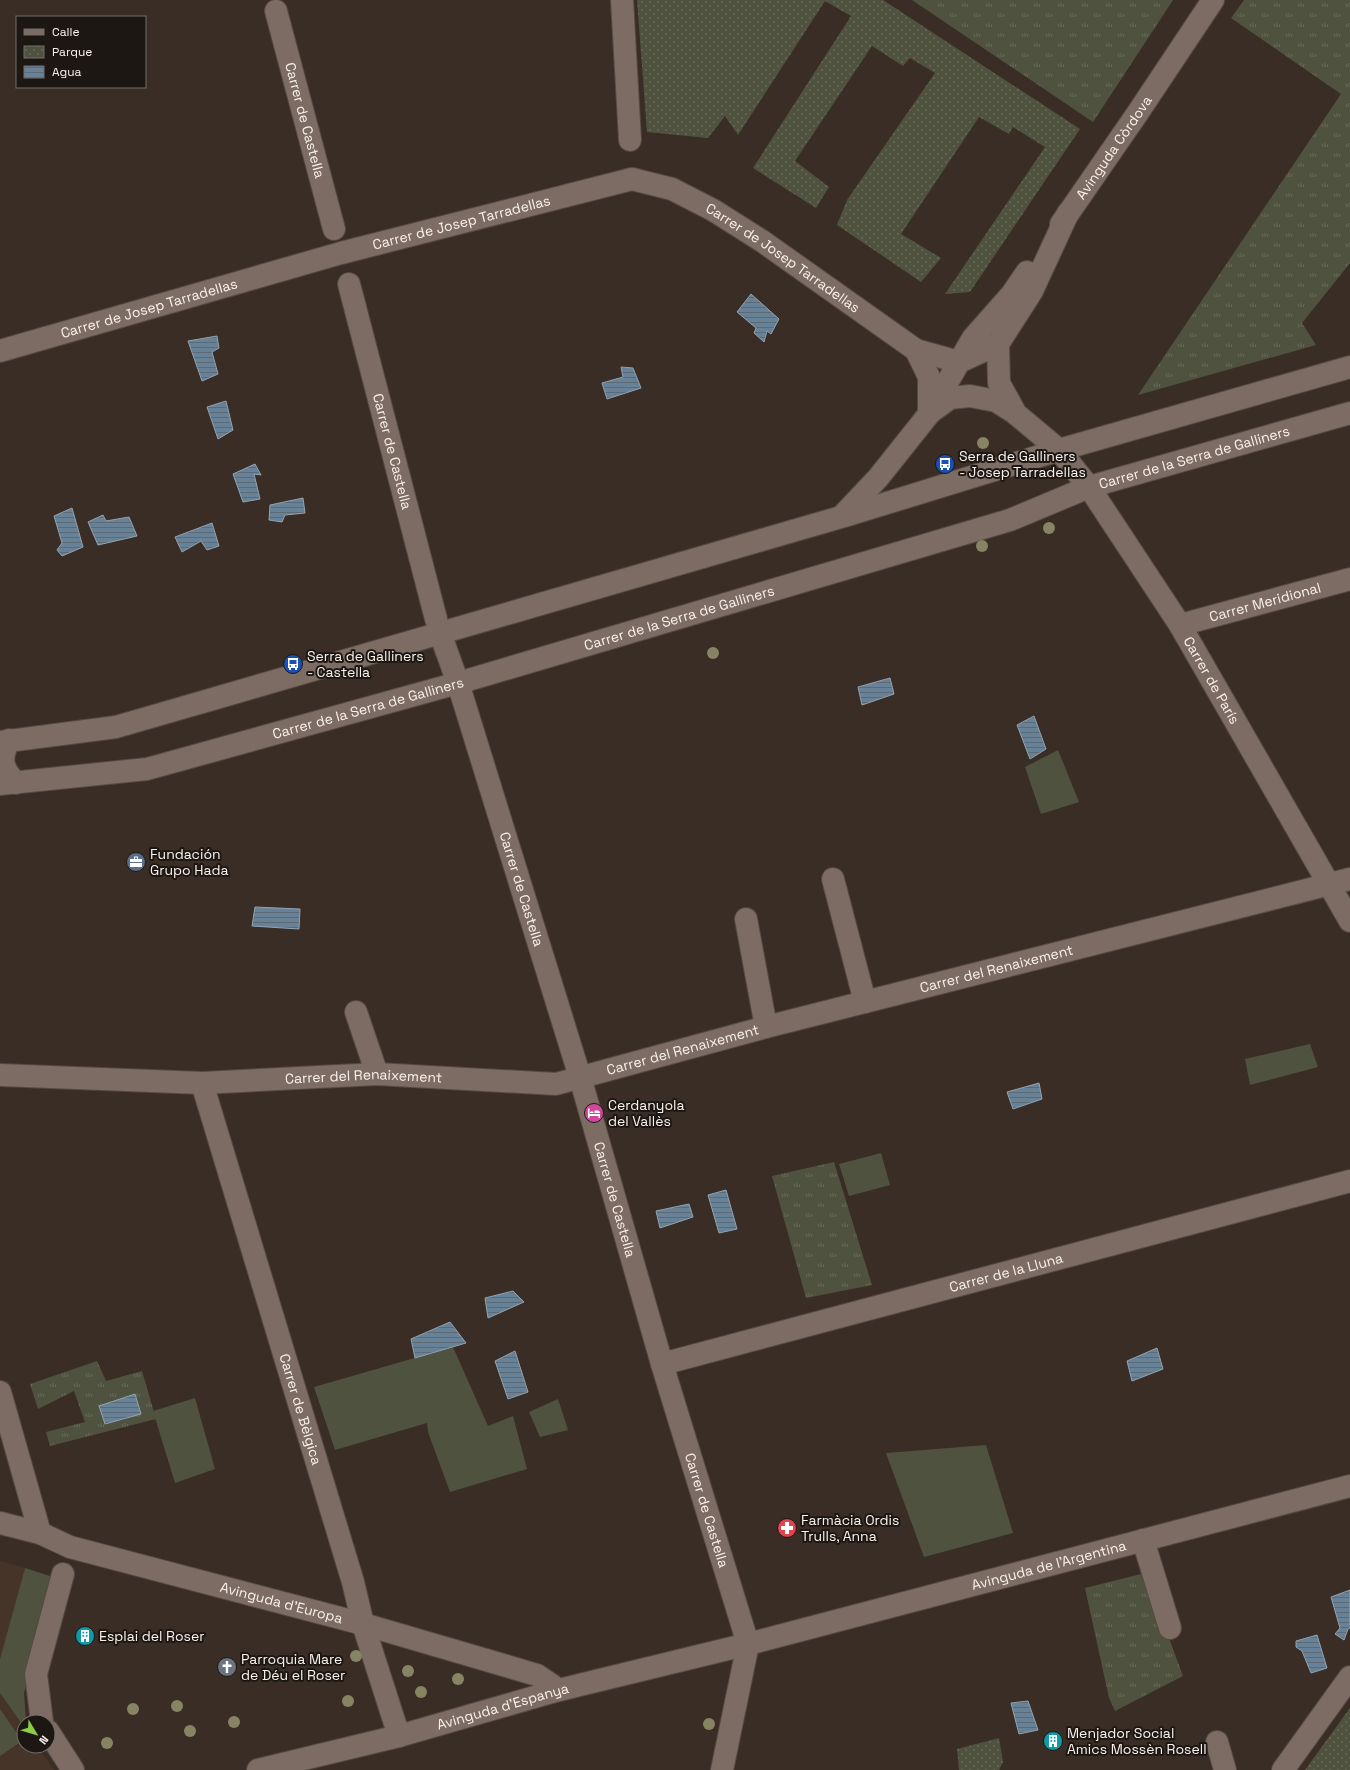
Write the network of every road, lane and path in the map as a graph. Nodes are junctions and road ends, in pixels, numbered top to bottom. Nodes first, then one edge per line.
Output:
1 (622, 0) edge
2 (1213, 0) edge
3 (276, 12) dead end
4 (630, 140) dead end
5 (1068, 213) junction
6 (334, 229) dead end
7 (349, 284) dead end
8 (998, 344) junction
9 (916, 350) junction
10 (0, 351) edge
11 (959, 362) junction
12 (1350, 367) edge
13 (1350, 413) edge
14 (929, 414) junction
15 (1016, 414) junction
16 (1059, 450) junction
17 (1089, 487) junction
18 (842, 516) junction
19 (1350, 579) edge
20 (1180, 625) junction
21 (438, 626) junction
22 (458, 683) junction
23 (4, 741) edge
24 (8, 784) edge
25 (833, 879) dead end
26 (1350, 879) edge
27 (1329, 885) junction
28 (746, 919) dead end
29 (1350, 921) edge
30 (865, 1002) junction
31 (356, 1012) dead end
32 (766, 1027) junction
33 (377, 1074) junction
34 (0, 1075) edge
35 (580, 1077) junction
36 (202, 1083) junction
37 (1350, 1181) edge
38 (662, 1364) junction
39 (0, 1392) edge
40 (1350, 1486) edge
41 (0, 1523) edge
42 (40, 1534) junction
43 (1143, 1540) junction
44 (63, 1574) dead end
45 (363, 1624) junction
46 (1170, 1628) dead end
47 (748, 1644) junction
48 (1350, 1677) edge
49 (559, 1690) junction
50 (41, 1714) edge
51 (399, 1736) junction
52 (1217, 1742) dead end
53 (56, 1743) edge
54 (73, 1770) edge
55 (258, 1770) edge
56 (722, 1770) edge
57 (1225, 1770) edge
58 (1283, 1770) edge

1 - 4 street
2 - 5 street, Avinguda Còrdova
3 - 6 street, Carrer de Castella
5 - 8 street
5 - 11 street, Avinguda Còrdova
7 - 21 street, Carrer de Castella
8 - 11 street
8 - 15 street
9 - 10 street, Carrer de Josep Tarradellas
9 - 11 street
9 - 14 street
11 - 14 street, Avinguda Còrdova
12 - 16 street
13 - 17 street, Carrer de la Serra de Galliners
14 - 15 street
14 - 18 street
15 - 16 street, Carrer de París
16 - 17 street, Carrer de París
16 - 18 street
17 - 20 street, Carrer de París
17 - 22 street, Carrer de la Serra de Galliners
18 - 21 street
19 - 20 street, Carrer Meridional
20 - 27 street, Carrer de París
21 - 22 street, Carrer de Castella
21 - 23 street
22 - 24 street, Carrer de la Serra de Galliners
22 - 35 street, Carrer de Castella
23 - 24 street
25 - 30 street
26 - 27 street, Carrer del Renaixement
27 - 29 street, Carrer de París
27 - 30 street, Carrer del Renaixement
28 - 32 street
30 - 32 street, Carrer del Renaixement
31 - 33 street
32 - 35 street, Carrer del Renaixement
33 - 35 street, Carrer del Renaixement
33 - 36 street, Carrer del Renaixement
34 - 36 street, Carrer del Renaixement
35 - 38 street, Carrer de Castella
36 - 45 street, Carrer de Bèlgica
37 - 38 street, Carrer de la Lluna
38 - 47 street, Carrer de Castella
39 - 42 street
40 - 43 street, Avinguda de l'Argentina
41 - 42 street, Avinguda d'Europa
42 - 45 street, Avinguda d'Europa
43 - 46 street
43 - 47 street, Avinguda de l'Argentina
44 - 50 street
45 - 49 street, Avinguda d'Europa
45 - 51 street, Carrer de Bèlgica
47 - 49 street, Avinguda d'Espanya
47 - 56 street, Carrer de Castella
48 - 58 street
49 - 51 street, Avinguda d'Espanya
51 - 55 street, Avinguda d'Espanya
52 - 57 street
53 - 54 street

